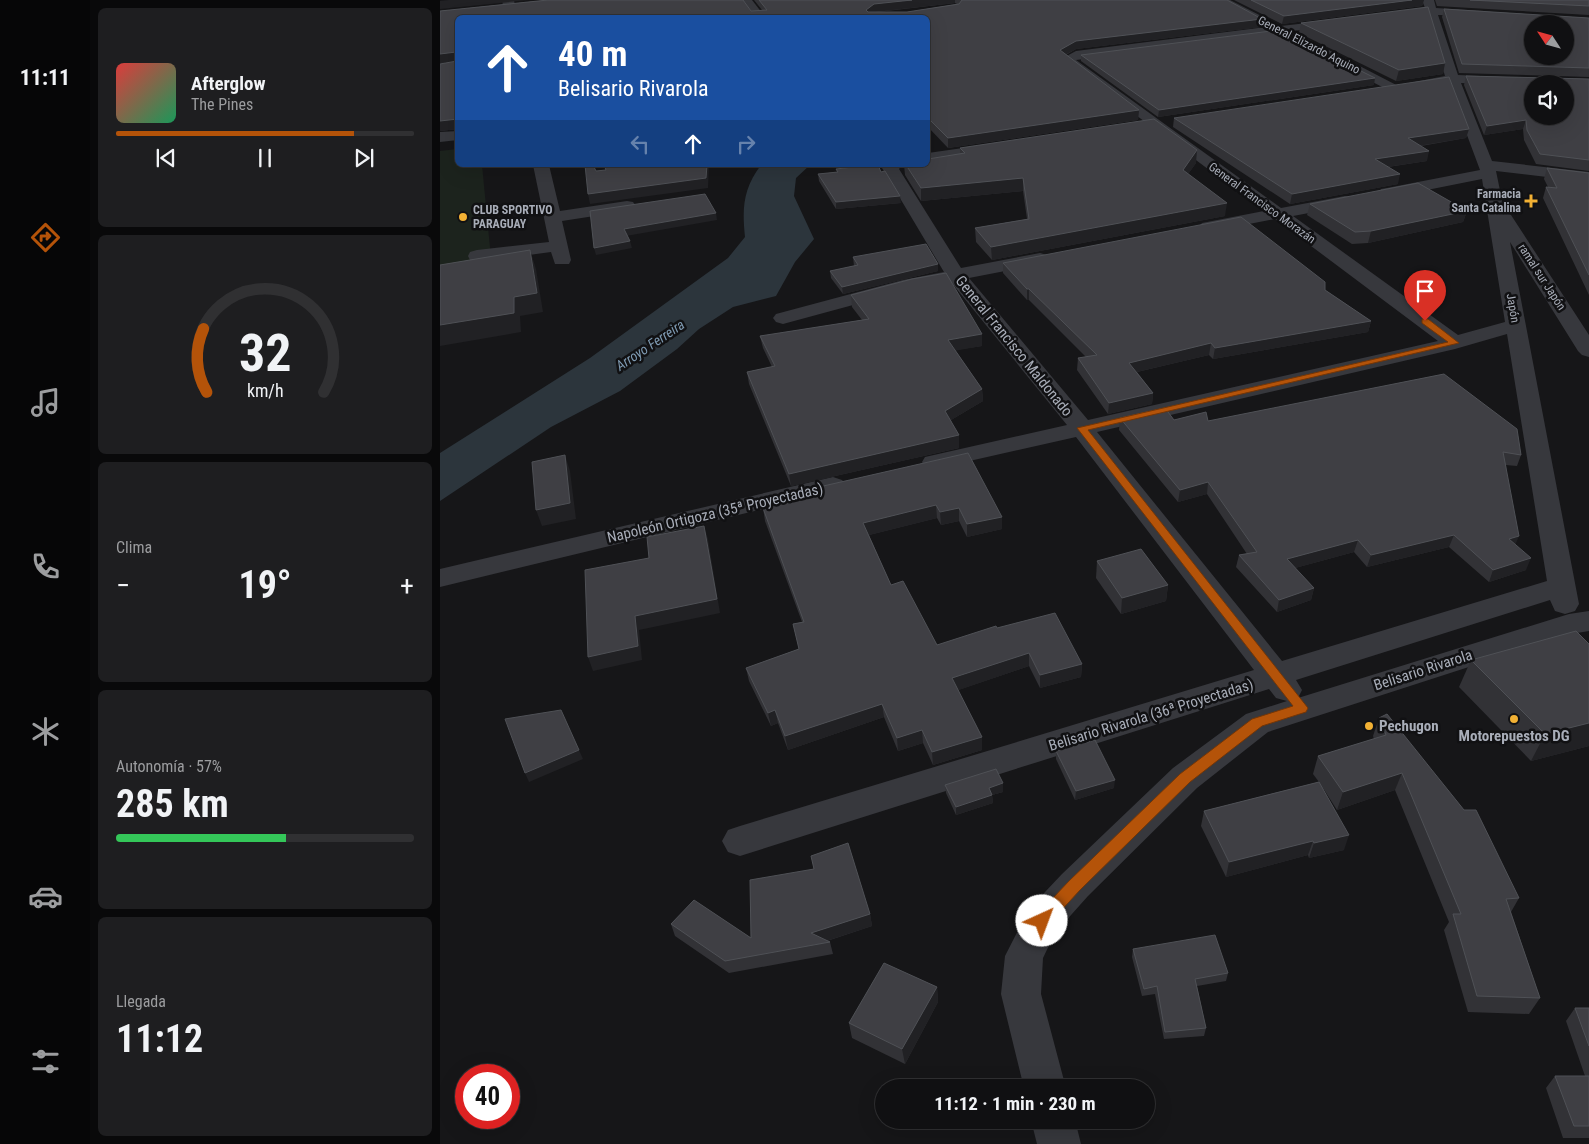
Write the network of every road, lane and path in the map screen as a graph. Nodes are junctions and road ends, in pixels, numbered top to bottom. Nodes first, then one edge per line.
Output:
1 (746, 0) edge
2 (1221, 0) edge
3 (1429, 5) edge
4 (1490, 14) edge
5 (758, 15) edge
6 (1384, 17) edge
7 (1355, 20) edge
8 (1280, 30) junction
9 (1453, 80) junction
10 (1521, 81) edge
11 (1397, 89) junction
12 (1368, 93) edge
13 (1174, 122) dead end
14 (1154, 125) junction
15 (1134, 128) edge
16 (455, 135) edge
17 (440, 137) edge
18 (1016, 145) edge
19 (930, 158) edge
20 (541, 167) edge
21 (891, 167) edge
22 (1487, 169) junction
23 (1589, 177) edge
24 (647, 203) edge
25 (1494, 204) junction
26 (1277, 214) junction
27 (553, 217) junction
28 (1189, 230) edge
29 (477, 256) dead end
30 (1053, 256) edge
31 (956, 275) junction
32 (783, 318) dead end
33 (1516, 325) junction
34 (1455, 343) junction
35 (1589, 350) edge
36 (1082, 428) junction
37 (917, 466) edge
38 (859, 480) edge
39 (440, 578) edge
40 (1562, 586) junction
41 (1579, 623) edge
42 (1276, 676) junction
43 (1302, 708) junction
44 (740, 841) dead end
45 (1043, 1079) edge
46 (1055, 1129) edge
47 (1059, 1144) edge

1 - 5 street
2 - 8 street, General Elizardo Aquino
3 - 4 street
3 - 6 street
3 - 9 street, Japón
7 - 8 street
8 - 11 street, General Elizardo Aquino
8 - 14 street, General Francisco Morazán
9 - 10 street
9 - 11 street
9 - 22 street, Japón
11 - 12 street
13 - 14 street
14 - 15 street
14 - 26 street, General Francisco Morazán
16 - 17 street
18 - 19 street
20 - 27 street
21 - 31 street, General Francisco Maldonado
22 - 23 street
22 - 25 street, Japón
22 - 26 street
24 - 27 street
25 - 33 street, Japón
25 - 35 street, ramal sur Japón
26 - 28 street
26 - 34 street, General Francisco Morazán
27 - 29 street
30 - 31 street
31 - 32 street
31 - 36 street, General Francisco Maldonado
33 - 34 street
33 - 40 street, Japón
34 - 36 street
36 - 37 street
36 - 42 street, General Francisco Maldonado
38 - 39 street, Napoleón Ortigoza (35ª Proyectadas)
40 - 41 street, Japón
40 - 42 street, Belisario Rivarola (36ª Proyectadas)
41 - 43 street, Belisario Rivarola
42 - 43 street, General Francisco Maldonado
42 - 44 street, Belisario Rivarola (36ª Proyectadas)
43 - 45 street, Belisario Rivarola
46 - 47 street

